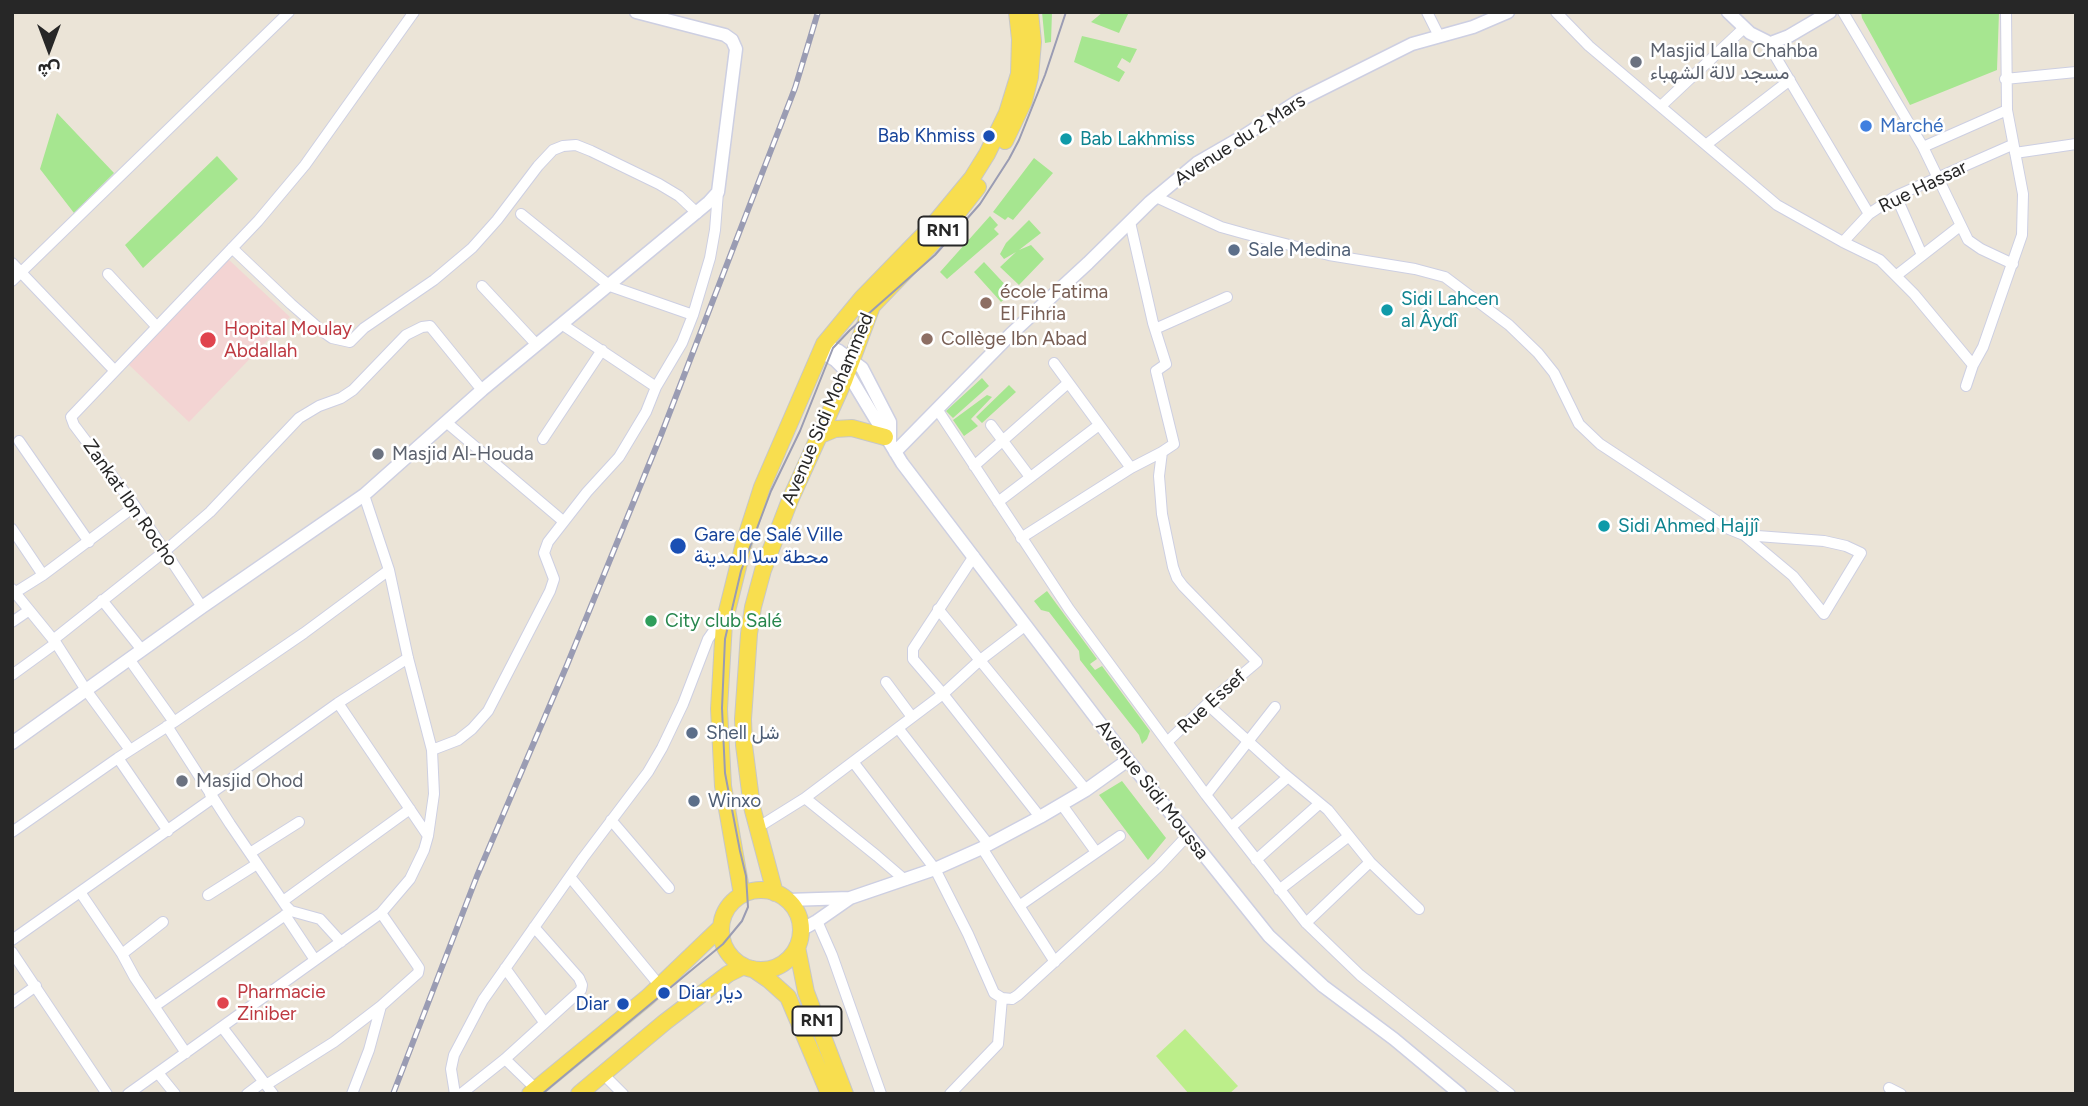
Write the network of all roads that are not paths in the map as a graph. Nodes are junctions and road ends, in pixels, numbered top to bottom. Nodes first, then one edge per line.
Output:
1 (289, 12) edge
2 (414, 12) edge
3 (636, 12) edge
4 (1017, 12) edge
5 (1030, 12) edge
6 (1427, 12) edge
7 (1508, 12) edge
8 (1556, 12) edge
9 (1728, 12) edge
10 (1830, 12) edge
11 (1843, 12) edge
12 (2006, 12) edge
13 (1744, 28) junction
14 (1439, 36) junction
15 (1768, 44) junction
16 (2076, 72) edge
17 (2005, 79) junction
18 (1790, 80) junction
19 (1661, 106) junction
20 (2007, 110) junction
21 (2075, 143) edge
22 (1707, 144) junction
23 (1923, 147) junction
24 (2014, 149) junction
25 (1939, 177) junction
26 (718, 192) junction
27 (1896, 196) junction
28 (1156, 197) junction
29 (697, 212) junction
30 (521, 214) dead end
31 (1869, 214) junction
32 (1130, 222) junction
33 (1960, 226) junction
34 (1843, 242) junction
35 (232, 248) junction
36 (1922, 255) junction
37 (12, 262) edge
38 (2013, 264) junction
39 (21, 272) junction
40 (108, 274) dead end
41 (1897, 275) junction
42 (12, 281) edge
43 (482, 286) dead end
44 (610, 286) junction
45 (1227, 297) dead end
46 (693, 315) junction
47 (563, 325) junction
48 (157, 327) junction
49 (1155, 329) junction
50 (537, 345) junction
51 (822, 348) junction
52 (602, 350) junction
53 (1054, 363) dead end
54 (1973, 365) junction
55 (854, 367) junction
56 (115, 371) junction
57 (1068, 383) junction
58 (1966, 386) dead end
59 (656, 387) junction
60 (482, 390) junction
61 (937, 409) junction
62 (446, 422) junction
63 (991, 425) dead end
64 (1100, 425) junction
65 (818, 436) junction
66 (543, 439) dead end
67 (19, 441) dead end
68 (1003, 441) junction
69 (890, 444) junction
70 (1162, 452) junction
71 (974, 466) junction
72 (1130, 468) junction
73 (1030, 477) junction
74 (364, 495) junction
75 (998, 502) junction
76 (135, 506) junction
77 (563, 521) junction
78 (12, 529) edge
79 (1744, 535) junction
80 (1021, 538) junction
81 (89, 541) junction
82 (165, 551) junction
83 (974, 556) junction
84 (389, 570) junction
85 (43, 575) junction
86 (14, 591) edge
87 (103, 600) junction
88 (202, 607) junction
89 (938, 609) junction
90 (28, 611) junction
91 (12, 622) edge
92 (724, 623) junction
93 (1026, 625) junction
94 (55, 642) junction
95 (142, 650) junction
96 (408, 658) junction
97 (129, 659) junction
98 (979, 661) junction
99 (12, 675) edge
100 (886, 682) dead end
101 (86, 690) junction
102 (943, 694) junction
103 (338, 703) junction
104 (1207, 704) junction
105 (1275, 707) dead end
106 (912, 717) junction
107 (171, 724) junction
108 (898, 728) junction
109 (1167, 742) junction
110 (1249, 742) junction
111 (12, 743) edge
112 (130, 750) junction
113 (432, 750) junction
114 (118, 758) junction
115 (1128, 760) junction
116 (854, 763) junction
117 (1288, 777) junction
118 (1086, 790) junction
119 (1206, 795) junction
120 (212, 796) junction
121 (805, 798) junction
122 (1062, 804) junction
123 (1319, 804) junction
124 (410, 809) junction
125 (1040, 817) junction
126 (611, 820) junction
127 (299, 822) dead end
128 (1231, 827) junction
129 (757, 828) junction
130 (168, 831) junction
131 (12, 832) edge
132 (428, 836) junction
133 (1119, 836) dead end
134 (1187, 836) junction
135 (1349, 836) junction
136 (985, 846) junction
137 (1096, 852) junction
138 (250, 853) junction
139 (1256, 860) junction
140 (1370, 862) junction
141 (257, 864) junction
142 (934, 869) junction
143 (570, 877) junction
144 (905, 880) junction
145 (669, 888) dead end
146 (1279, 890) junction
147 (80, 892) junction
148 (208, 895) dead end
149 (742, 895) junction
150 (781, 897) junction
151 (850, 898) junction
152 (283, 901) junction
153 (1019, 906) junction
154 (1419, 909) dead end
155 (288, 913) junction
156 (381, 913) junction
157 (817, 921) junction
158 (163, 922) dead end
159 (1306, 923) junction
160 (534, 927) junction
161 (721, 927) junction
162 (801, 930) junction
163 (12, 940) edge
164 (341, 942) junction
165 (797, 947) junction
166 (12, 952) edge
167 (122, 954) junction
168 (315, 960) junction
169 (1055, 962) junction
170 (749, 967) junction
171 (505, 968) junction
172 (36, 986) junction
173 (660, 986) junction
174 (1002, 998) junction
175 (12, 1003) edge
176 (155, 1006) junction
177 (381, 1006) junction
178 (544, 1021) junction
179 (222, 1027) junction
180 (186, 1053) junction
181 (505, 1059) junction
182 (158, 1073) junction
183 (603, 1074) junction
184 (265, 1084) junction
185 (1889, 1088) dead end
186 (533, 1091) edge
187 (107, 1094) edge
188 (128, 1094) edge
189 (175, 1094) edge
190 (247, 1094) edge
191 (273, 1094) edge
192 (352, 1094) edge
193 (455, 1094) edge
194 (461, 1094) edge
195 (579, 1094) edge
196 (623, 1094) edge
197 (829, 1094) edge
198 (845, 1094) edge
199 (881, 1094) edge
200 (950, 1094) edge
201 (1460, 1094) edge
202 (1510, 1094) edge
203 (1901, 1094) edge

1 - 39 street
2 - 35 street
3 - 26 street
4 - 51 main road, Avenue Sidi Mohammed / RN1
5 - 55 main road, Avenue Sidi Mohammed / RN1
6 - 14 street
7 - 14 street, Avenue du 2 Mars
8 - 19 street
9 - 13 street
10 - 15 street
11 - 23 street
12 - 17 street
13 - 15 street
13 - 19 street
14 - 28 street, Avenue du 2 Mars
15 - 18 street
16 - 17 street
17 - 20 street
18 - 22 street
18 - 31 street
19 - 22 street
20 - 23 street
20 - 24 street
21 - 24 street, Rue Hassar
22 - 34 street
23 - 25 street
24 - 25 street, Rue Hassar
24 - 38 street
25 - 27 street, Rue Hassar
25 - 33 street
26 - 29 street
26 - 46 street
27 - 31 street, Rue Hassar
27 - 36 street
28 - 32 street, Avenue du 2 Mars
28 - 79 street
29 - 35 street
29 - 44 street
30 - 44 street
31 - 34 street, Rue Hassar
32 - 49 street
32 - 61 street, Avenue du 2 Mars
33 - 36 street
33 - 38 street
34 - 41 street
35 - 48 street
36 - 41 street
37 - 39 street
38 - 54 street
39 - 42 street
39 - 56 street
40 - 48 street
41 - 54 street
43 - 50 street
44 - 46 street
44 - 47 street
45 - 49 street
46 - 59 street
47 - 50 street
47 - 52 street
48 - 56 street
49 - 70 street
50 - 60 street
51 - 55 street, Avenue Sidi Moussa
51 - 92 main road, Avenue Sidi Mohammed / RN1
52 - 59 street
52 - 66 street
53 - 57 street
54 - 58 street
55 - 65 main road, Avenue Sidi Mohammed / RN1
55 - 69 street, Avenue Sidi Moussa
56 - 76 street, Zankat Ibn Rocho
57 - 64 street
57 - 68 street
59 - 77 street
60 - 62 street
60 - 82 street
61 - 69 street, Avenue du 2 Mars
61 - 71 street
62 - 74 street
62 - 77 street
63 - 68 street
64 - 72 street
64 - 73 street
65 - 69 main road
65 - 129 main road, Avenue Sidi Mohammed / RN1
67 - 81 street
68 - 71 street
68 - 73 street
69 - 83 street, Avenue Sidi Moussa
70 - 72 street
70 - 104 street, Rue Essef
71 - 75 street
72 - 80 street
73 - 75 street
74 - 84 street
74 - 88 street
75 - 80 street
76 - 81 street
76 - 82 street, Zankat Ibn Rocho
77 - 113 street
78 - 85 street
79 - 79 street
80 - 109 street
81 - 85 street
82 - 87 street
82 - 88 street, Zankat Ibn Rocho
83 - 89 street
83 - 93 street, Avenue Sidi Moussa
84 - 96 street
84 - 107 street
85 - 86 street
86 - 90 street
87 - 94 street
87 - 95 street
88 - 95 street
89 - 98 street
89 - 102 street
90 - 91 street
90 - 94 street
92 - 126 street
92 - 149 main road, Avenue Sidi Mohammed / RN1
93 - 98 street
93 - 115 street, Avenue Sidi Moussa
94 - 99 street
94 - 101 street
95 - 97 street
96 - 103 street
96 - 113 street
97 - 101 street
97 - 107 street
98 - 102 street
98 - 118 street
100 - 106 street
101 - 111 street
101 - 112 street
102 - 106 street
102 - 125 street
103 - 120 street
103 - 124 street
104 - 109 street, Rue Essef
104 - 110 street
105 - 110 street
106 - 108 street
107 - 112 street
107 - 120 street
108 - 116 street
108 - 136 street
109 - 119 street
110 - 117 street
110 - 119 street
112 - 114 street
113 - 132 street
114 - 130 street
114 - 131 street
115 - 118 street
115 - 134 street, Avenue Sidi Moussa
116 - 121 street
116 - 142 street
117 - 123 street
117 - 128 street
118 - 122 street
119 - 128 street
120 - 130 street
120 - 138 street
121 - 129 street
121 - 144 street
122 - 125 street
122 - 137 street
123 - 135 street
123 - 139 street
124 - 132 street
124 - 152 street
125 - 136 street
126 - 143 street
126 - 145 street
127 - 138 street
128 - 139 street
129 - 150 main road, Avenue Sidi Mohammed / RN1
130 - 147 street
132 - 156 street
133 - 137 street
134 - 169 street
134 - 201 street, Avenue Sidi Moussa
135 - 140 street
135 - 146 street
136 - 142 street
136 - 153 street
137 - 153 street
138 - 141 street
139 - 146 street
140 - 154 street
140 - 159 street
141 - 148 street
141 - 152 street
142 - 144 street
142 - 174 street
143 - 160 street
143 - 173 street
144 - 151 street
146 - 159 street
147 - 163 street
147 - 167 street
149 - 150 main road
149 - 161 main road
150 - 151 street
150 - 162 main road, RN1
151 - 157 street
152 - 155 street
153 - 169 street
155 - 164 street
155 - 168 street
155 - 176 street
156 - 164 street
156 - 177 street
157 - 162 street
157 - 199 street
158 - 167 street
159 - 202 street
160 - 171 street
160 - 178 street
161 - 170 main road, RN1
161 - 173 main road
162 - 165 main road, RN1
164 - 168 street
165 - 170 main road
165 - 198 main road, RN1
166 - 172 street
167 - 176 street
168 - 179 street
169 - 174 street
170 - 183 main road
170 - 197 main road, RN1
171 - 178 street
171 - 193 street
172 - 175 street
172 - 187 street
173 - 186 main road
174 - 200 street
176 - 180 street
177 - 184 street
177 - 192 street
178 - 181 street
179 - 180 street
179 - 184 street
180 - 182 street
181 - 186 street
181 - 194 street
182 - 188 street
182 - 189 street
183 - 195 main road
183 - 196 street
184 - 190 street
184 - 191 street
185 - 203 street

